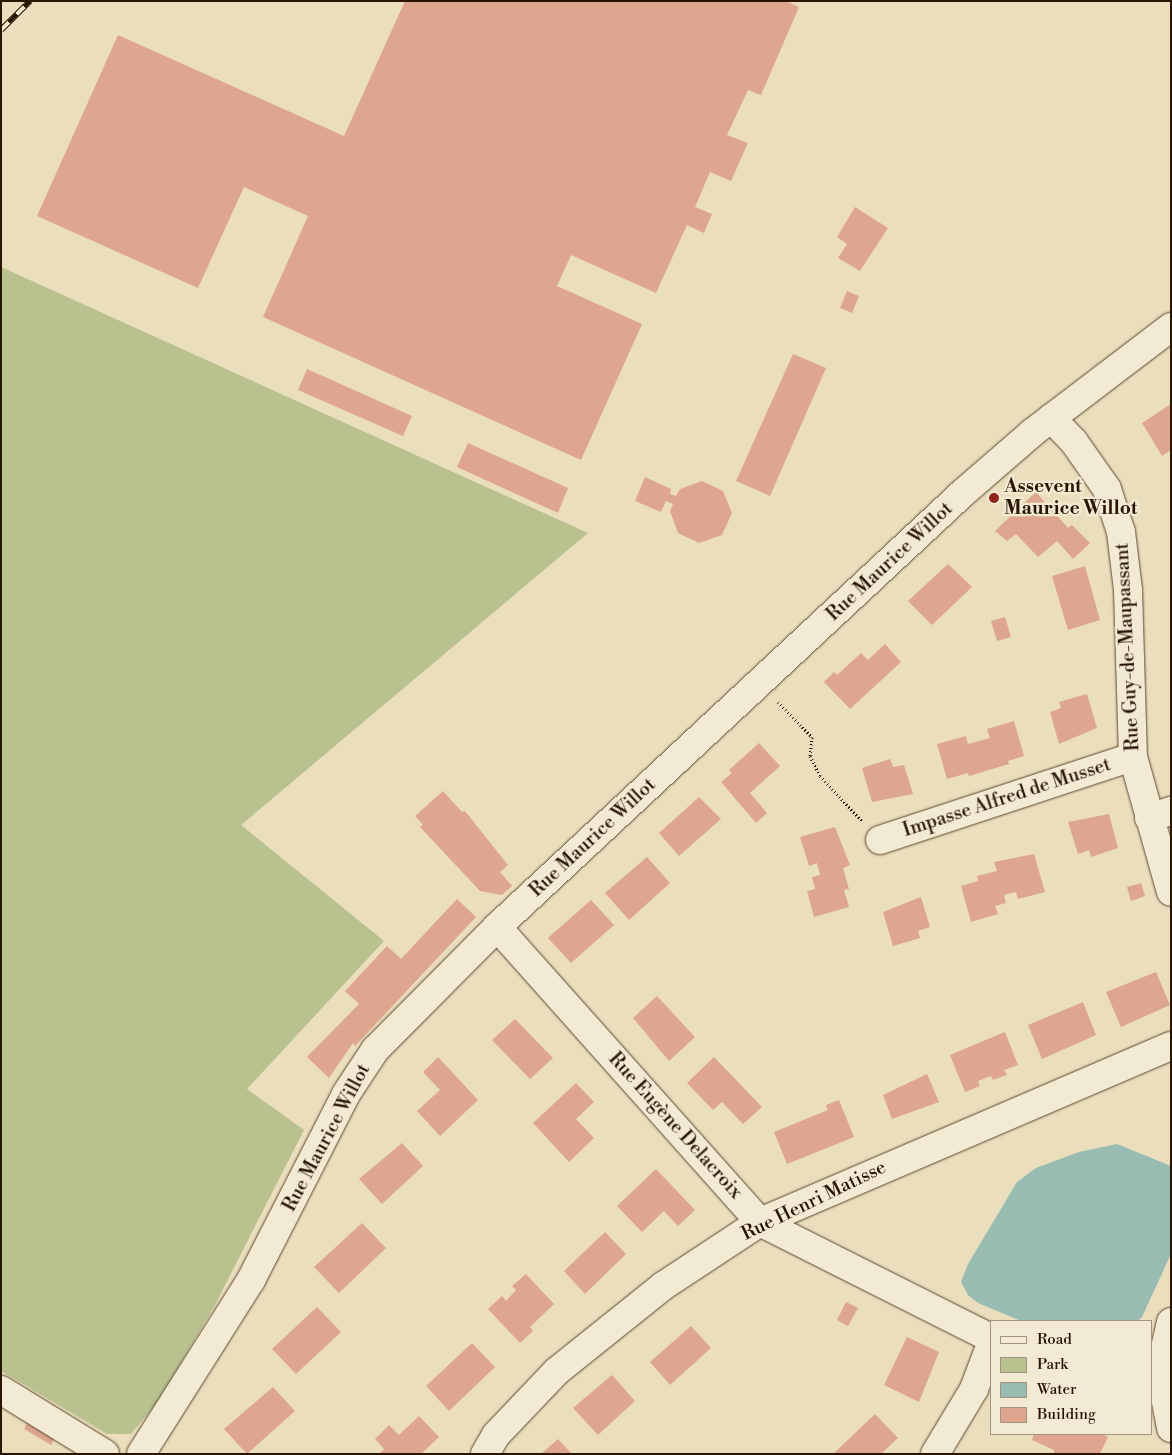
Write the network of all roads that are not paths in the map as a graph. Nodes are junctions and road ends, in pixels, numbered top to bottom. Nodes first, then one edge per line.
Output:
1 (1171, 327) edge
2 (1051, 418) junction
3 (1133, 756) junction
4 (1160, 814) edge
5 (880, 840) road end
6 (1171, 892) edge
7 (497, 927) junction
8 (1171, 1046) edge
9 (760, 1222) junction
10 (1171, 1322) edge
11 (990, 1337) edge
12 (990, 1347) edge
13 (1, 1390) edge
14 (1164, 1421) edge
15 (105, 1454) edge
16 (142, 1454) edge
17 (485, 1454) edge
18 (935, 1454) edge

1 - 2 street, Rue Maurice Willot
2 - 3 street, Rue Guy-de-Maupassant
2 - 7 street, Rue Maurice Willot
3 - 4 street, Rue Guy-de-Maupassant
3 - 5 street, Impasse Alfred de Musset
4 - 6 street, Rue Guy-de-Maupassant
7 - 9 street, Rue Eugène Delacroix
7 - 16 street, Rue Maurice Willot
8 - 9 street, Rue Henri Matisse
9 - 11 street, Rue Eugène Delacroix
9 - 17 street, Rue Henri Matisse
10 - 14 street
12 - 18 street
13 - 15 street

